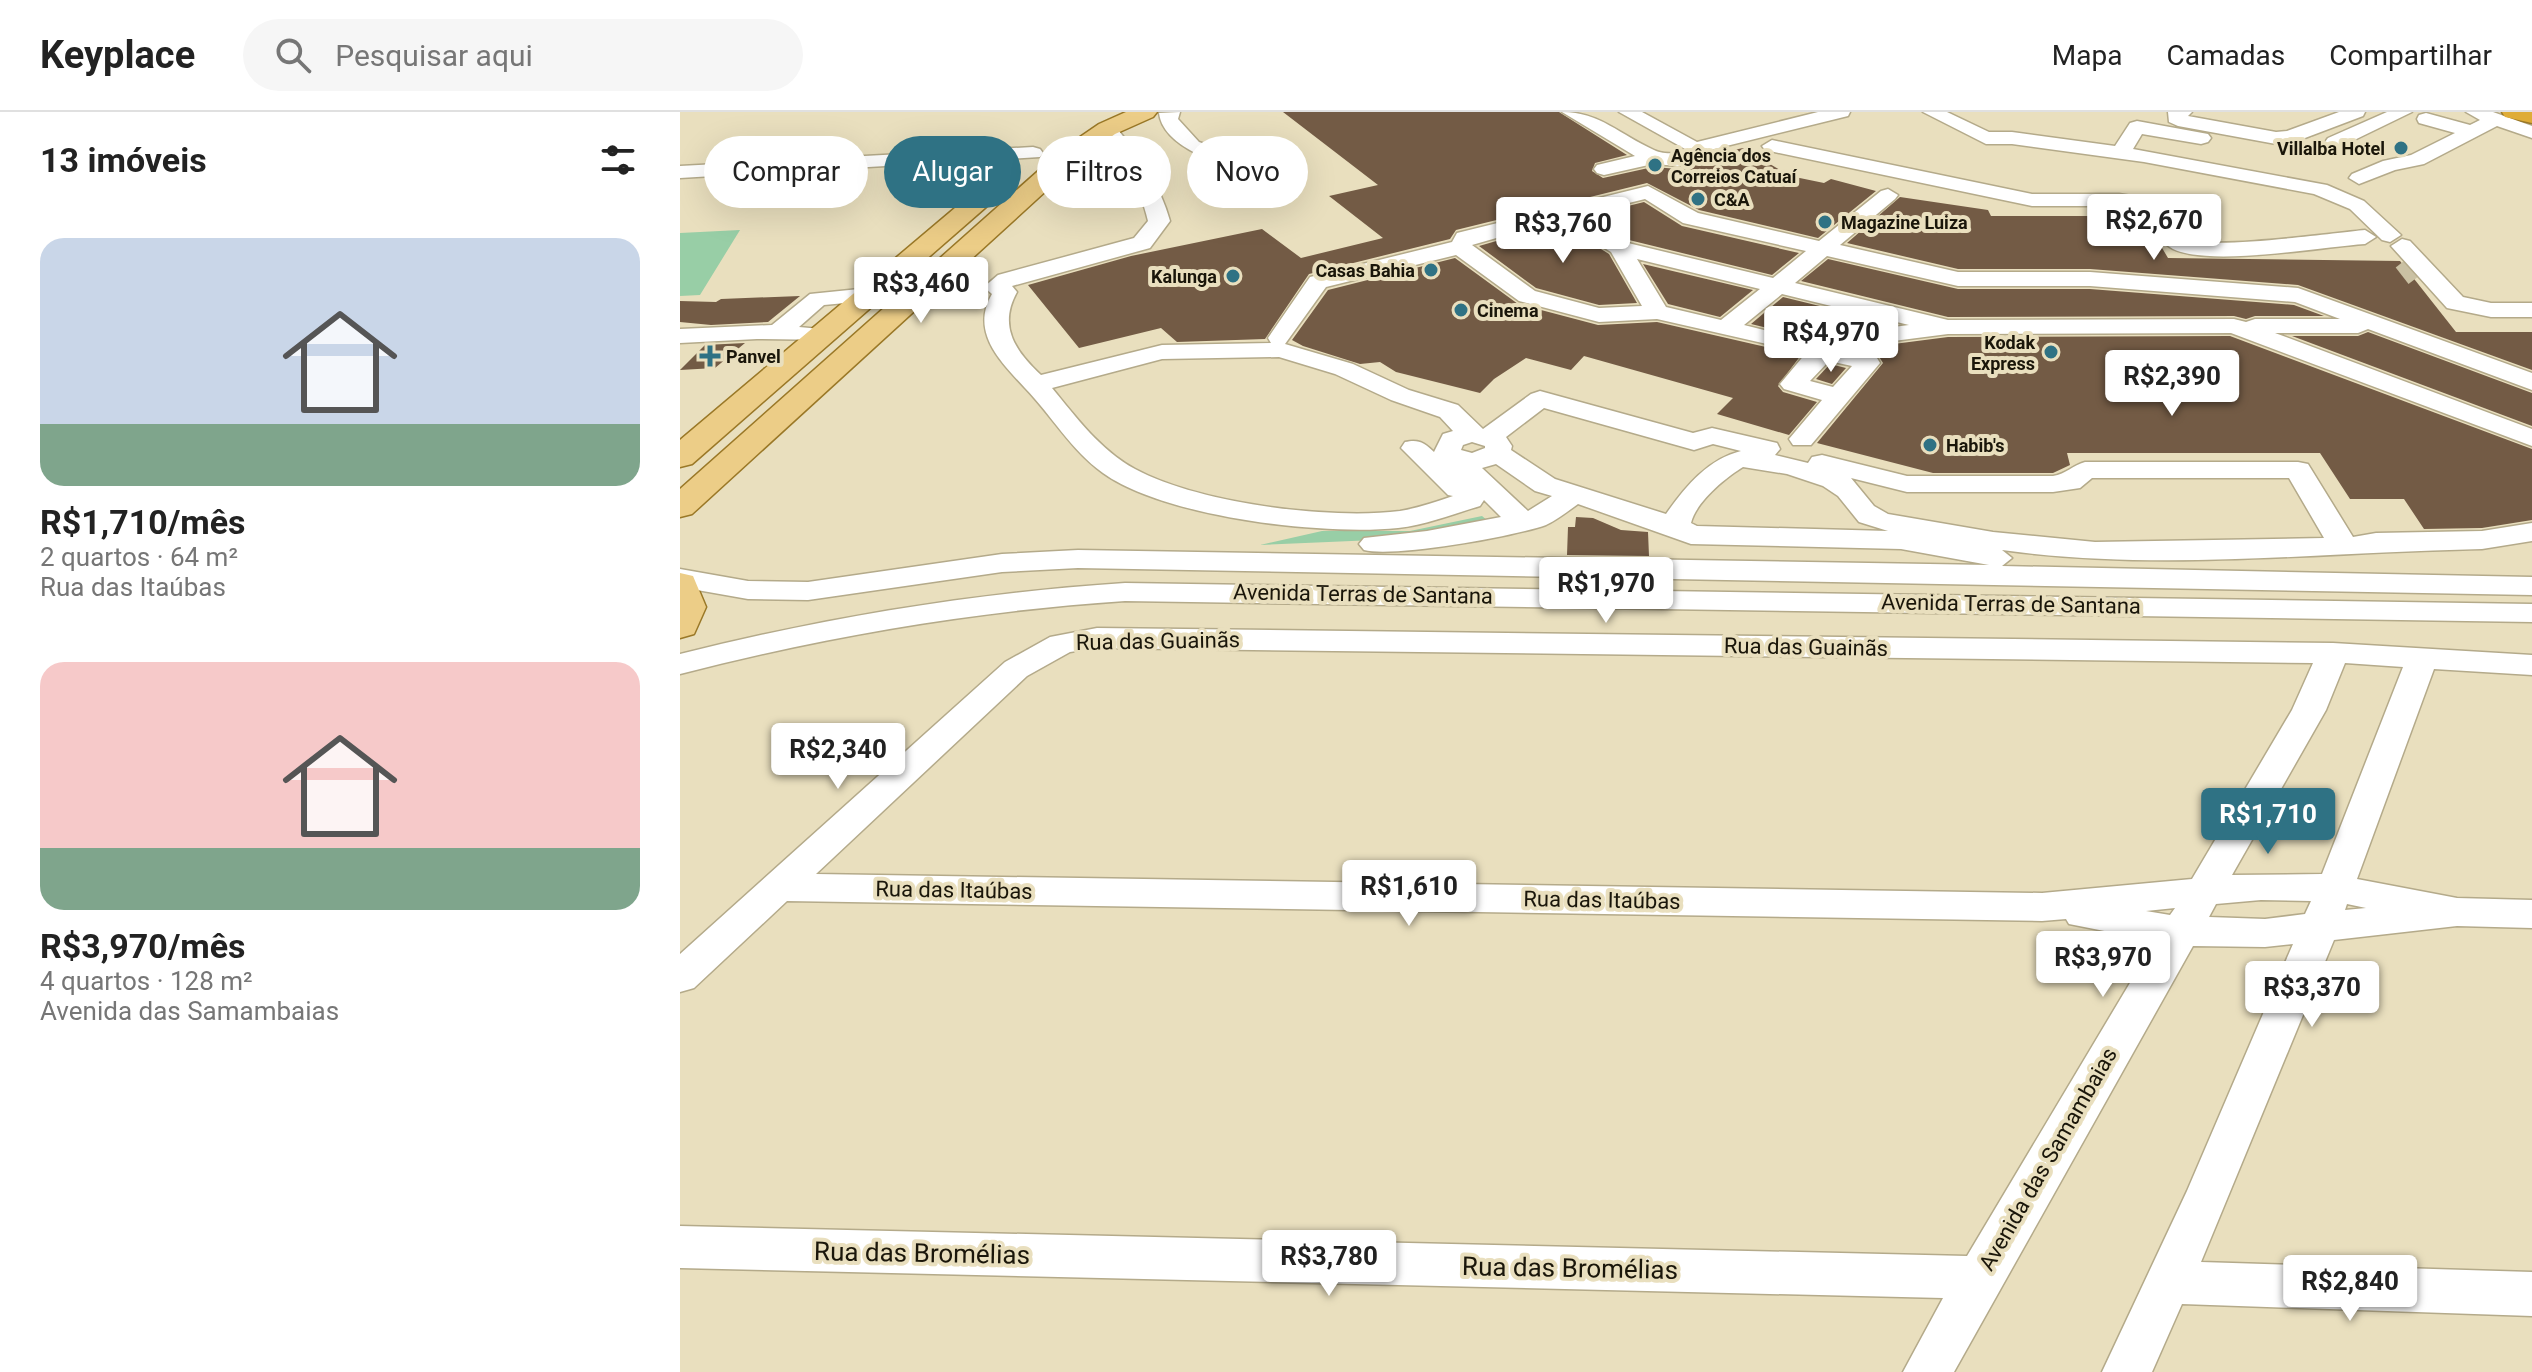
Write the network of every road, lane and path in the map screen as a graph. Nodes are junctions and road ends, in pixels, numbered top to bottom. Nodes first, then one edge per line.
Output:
1 (1145, 112) edge
2 (1171, 112) edge
3 (1571, 112) edge
4 (1628, 112) edge
5 (1841, 112) edge
6 (1932, 112) edge
7 (2183, 112) edge
8 (2356, 112) edge
9 (1967, 114) edge
10 (2531, 114) edge
11 (2506, 116) edge
12 (2413, 119) edge
13 (1104, 121) edge
14 (2314, 128) junction
15 (2468, 128) edge
16 (2532, 132) edge
17 (2012, 138) junction
18 (2343, 139) junction
19 (1187, 140) edge
20 (1772, 146) dead end
21 (2316, 150) dead end
22 (1033, 153) junction
23 (2120, 153) junction
24 (1653, 158) junction
25 (2289, 162) dead end
26 (1604, 169) dead end
27 (2240, 170) junction
28 (680, 172) edge
29 (2267, 176) junction
30 (2359, 178) dead end
31 (1648, 192) junction
32 (1888, 195) dead end
33 (1562, 213) junction
34 (2166, 229) junction
35 (2269, 229) junction
36 (2381, 238) junction
37 (2304, 240) junction
38 (1460, 247) junction
39 (1620, 248) junction
40 (1821, 248) junction
41 (2179, 258) dead end
42 (2040, 279) junction
43 (2421, 283) tunnel mouth
44 (1776, 285) junction
45 (2193, 285) junction
46 (869, 295) junction
47 (2532, 310) edge
48 (1657, 312) junction
49 (2490, 316) junction
50 (2532, 323) edge
51 (2234, 326) junction
52 (2374, 326) junction
53 (1948, 327) junction
54 (2062, 327) junction
55 (1726, 328) junction
56 (776, 334) junction
57 (822, 335) junction
58 (680, 336) edge
59 (1280, 338) dead end
60 (1812, 349) junction
61 (2532, 382) edge
62 (1036, 384) junction
63 (1838, 396) junction
64 (2532, 438) edge
65 (1703, 439) junction
66 (1802, 439) dead end
67 (1474, 448) junction
68 (680, 457) edge
69 (1728, 462) junction
70 (1576, 493) junction
71 (680, 507) edge
72 (1516, 521) junction
73 (1677, 527) junction
74 (2532, 532) edge
75 (2344, 546) junction
76 (1241, 562) junction
77 (2088, 576) junction
78 (680, 578) edge
79 (680, 584) edge
80 (2532, 586) edge
81 (2532, 613) edge
82 (680, 626) edge
83 (2333, 653) junction
84 (2422, 657) junction
85 (680, 664) edge
86 (2532, 665) edge
87 (777, 887) junction
88 (2335, 888) junction
89 (2204, 891) junction
90 (2042, 907) junction
91 (2457, 912) junction
92 (2532, 914) edge
93 (2321, 926) junction
94 (2180, 931) junction
95 (680, 977) edge
96 (680, 1247) edge
97 (1980, 1278) junction
98 (2169, 1282) junction
99 (2532, 1294) edge
100 (1928, 1372) edge
101 (2127, 1372) edge

1 - 13 main road
2 - 19 street
3 - 24 street
4 - 5 street
6 - 17 street
7 - 14 street
8 - 14 street
9 - 17 street
10 - 11 highway
11 - 15 street
11 - 16 street
12 - 15 street
12 - 18 street
13 - 22 main road
13 - 62 street
13 - 71 main road
14 - 18 street
15 - 30 street
17 - 23 street
18 - 21 street
20 - 34 street
22 - 28 street
22 - 46 main road
23 - 27 street
23 - 27 street
24 - 26 street
24 - 31 street
25 - 29 street
27 - 29 street
29 - 36 street
29 - 36 street
31 - 33 street
31 - 40 street
32 - 40 street
33 - 38 street
33 - 39 street
34 - 35 street
34 - 37 street
35 - 36 street
35 - 37 street
36 - 37 street
36 - 49 street
38 - 48 street
38 - 59 street
39 - 44 street
39 - 48 street
40 - 42 street
40 - 44 street
41 - 45 street
42 - 45 street
42 - 54 street
43 - 49 street
44 - 53 street
44 - 55 street
45 - 51 street
45 - 52 street
46 - 56 street
46 - 57 main road
47 - 49 street
48 - 55 street
49 - 50 street
51 - 52 street
51 - 54 street
51 - 64 street
52 - 61 street
53 - 54 street
53 - 60 street
55 - 60 street
56 - 57 street
56 - 58 street
57 - 68 main road
60 - 63 street
60 - 63 street
62 - 67 street
62 - 67 street
63 - 66 street
65 - 67 street
65 - 69 street
65 - 75 street
67 - 70 street
67 - 72 street
69 - 73 street
69 - 75 street
70 - 72 street
70 - 73 street
72 - 76 street
73 - 77 street
74 - 75 street
76 - 77 street, Avenida Terras de Santana
76 - 78 street, Avenida Terras de Santana
77 - 80 street, Avenida Terras de Santana
79 - 82 main road
81 - 85 street, Avenida Terras de Santana
83 - 84 street, Rua das Guainãs
83 - 87 street, Rua das Guainãs
83 - 89 street, Avenida das Samambaias
84 - 86 street, Rua das Guainãs
84 - 88 street
87 - 90 street, Rua das Itaúbas
87 - 95 street, Rua das Guainãs
88 - 89 street, Rua das Itaúbas
88 - 91 street, Rua das Itaúbas
88 - 93 street
89 - 90 street, Rua das Itaúbas
89 - 94 street, Avenida das Samambaias
90 - 94 street, Rua das Itaúbas
91 - 92 street, Rua das Itaúbas
91 - 93 street, Rua das Itaúbas
93 - 94 street, Rua das Itaúbas
93 - 98 street
94 - 97 street, Avenida das Samambaias
96 - 97 street, Rua das Bromélias
97 - 100 street, Avenida das Samambaias
98 - 99 street
98 - 101 street

